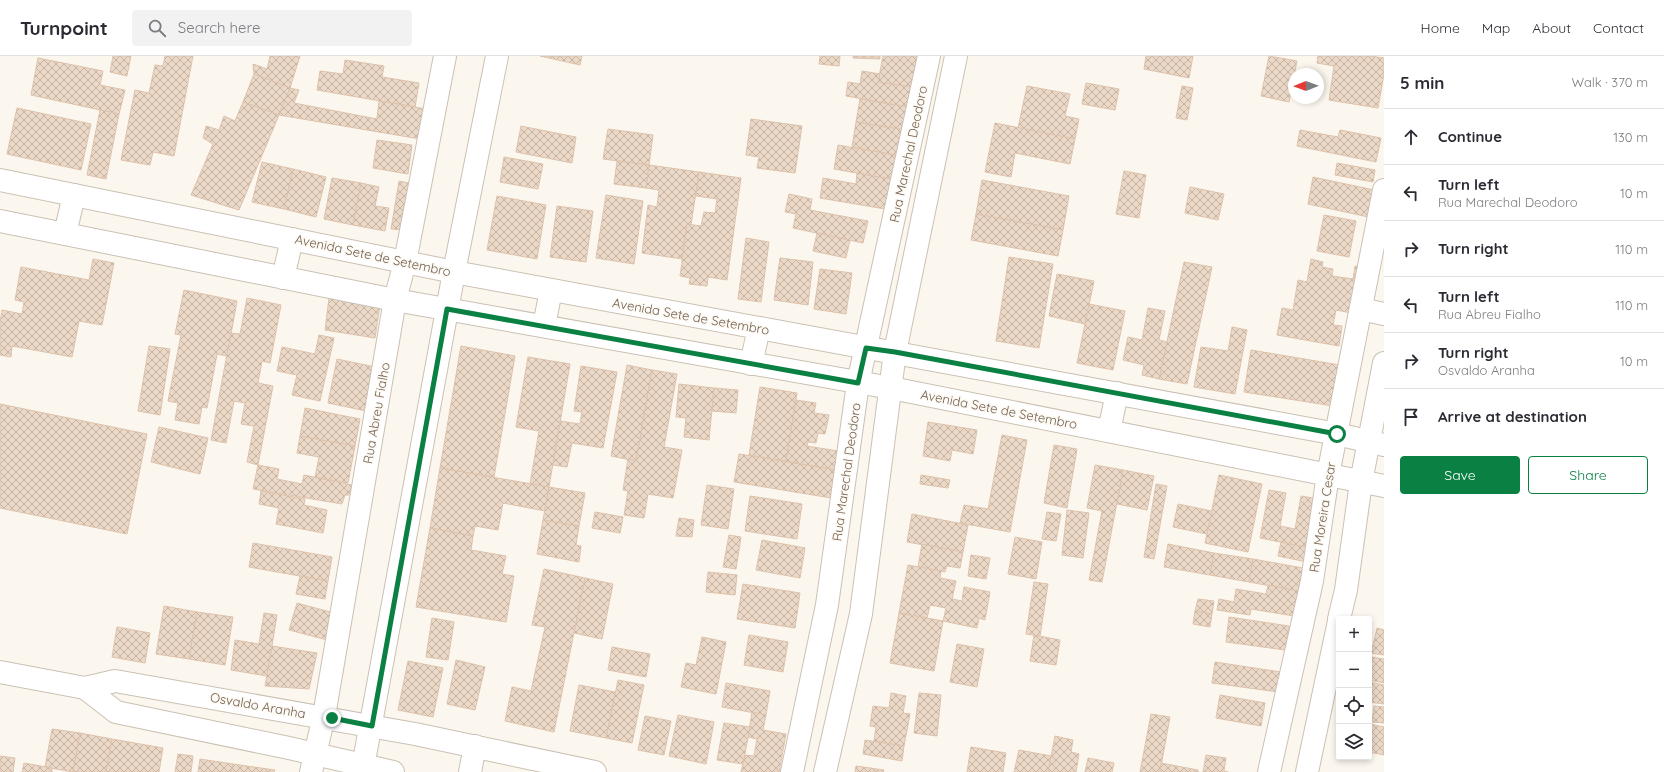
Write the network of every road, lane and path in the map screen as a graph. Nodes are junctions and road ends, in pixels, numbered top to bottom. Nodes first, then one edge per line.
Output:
1 (446, 56) edge
2 (497, 56) edge
3 (929, 56) edge
4 (956, 56) edge
5 (912, 138) junction
6 (938, 143) junction
7 (0, 180) edge
8 (1384, 190) edge
9 (74, 194) junction
10 (0, 221) edge
11 (65, 234) junction
12 (292, 238) junction
13 (405, 262) junction
14 (454, 272) junction
15 (283, 278) junction
16 (551, 290) junction
17 (395, 300) junction
18 (447, 309) junction
19 (1361, 309) junction
20 (1384, 314) edge
21 (544, 326) junction
22 (759, 328) junction
23 (866, 348) junction
24 (895, 352) junction
25 (1384, 363) edge
26 (751, 364) junction
27 (858, 383) junction
28 (891, 388) junction
29 (1117, 393) junction
30 (1109, 432) junction
31 (1337, 434) junction
32 (1377, 443) edge
33 (1328, 475) junction
34 (1362, 482) junction
35 (1384, 486) edge
36 (1312, 581) junction
37 (1346, 590) junction
38 (827, 605) junction
39 (861, 614) junction
40 (1340, 616) edge
41 (1336, 634) edge
42 (0, 672) edge
43 (85, 688) junction
44 (328, 718) junction
45 (367, 725) junction
46 (475, 746) junction
47 (317, 760) edge
48 (360, 766) edge
49 (393, 772) edge
50 (470, 772) edge
51 (595, 772) edge
52 (792, 772) edge
53 (825, 772) edge
54 (1269, 772) edge
55 (1307, 772) edge

1 - 13 street, Rua Abreu Fialho
2 - 14 street
3 - 5 street, Rua Marechal Deodoro
4 - 6 street, Rua Marechal Deodoro
5 - 6 street
5 - 23 street, Rua Marechal Deodoro
6 - 24 street, Rua Marechal Deodoro
7 - 9 street, Avenida Sete de Setembro
8 - 19 street, Rua Moreira Cesar
9 - 11 street
9 - 12 street, Avenida Sete de Setembro
10 - 11 street, Avenida Sete de Setembro
11 - 15 street, Avenida Sete de Setembro
12 - 13 street, Avenida Sete de Setembro
12 - 15 street
13 - 14 street, Avenida Sete de Setembro
13 - 17 street, Rua Abreu Fialho
14 - 16 street, Avenida Sete de Setembro
14 - 18 street
15 - 17 street, Avenida Sete de Setembro
16 - 21 street
16 - 22 street, Avenida Sete de Setembro
17 - 18 street, Avenida Sete de Setembro
17 - 44 street, Rua Abreu Fialho
18 - 21 street, Avenida Sete de Setembro
18 - 45 street
19 - 20 street
19 - 31 street, Rua Moreira Cesar
21 - 26 street, Avenida Sete de Setembro
22 - 23 street, Avenida Sete de Setembro
22 - 26 street
23 - 24 street, Avenida Sete de Setembro
23 - 27 street, Rua Marechal Deodoro
24 - 28 street, Rua Marechal Deodoro
24 - 29 street, Avenida Sete de Setembro
25 - 32 street
26 - 27 street, Avenida Sete de Setembro
27 - 28 street, Avenida Sete de Setembro
27 - 38 street, Rua Marechal Deodoro
28 - 30 street, Avenida Sete de Setembro
28 - 39 street, Rua Marechal Deodoro
29 - 30 street
29 - 31 street, Avenida Sete de Setembro
30 - 33 street, Avenida Sete de Setembro
31 - 32 street, Avenida Sete de Setembro
31 - 33 street, Rua Moreira Cesar
32 - 34 street
33 - 34 street, Avenida Sete de Setembro
33 - 36 street, Rua Moreira Cesar
34 - 35 street, Avenida Sete de Setembro
34 - 37 street
36 - 37 street
36 - 54 street, Rua Moreira Cesar
37 - 40 street
38 - 39 street
38 - 52 street, Rua Marechal Deodoro
39 - 53 street, Rua Marechal Deodoro
41 - 55 street
42 - 43 street, Osvaldo Aranha
43 - 44 street, Osvaldo Aranha
43 - 47 street, Osvaldo Aranha
44 - 45 street, Osvaldo Aranha
44 - 47 street, Rua Abreu Fialho
45 - 46 street, Osvaldo Aranha
45 - 48 street
46 - 50 street
46 - 51 street, Osvaldo Aranha
47 - 48 street, Osvaldo Aranha
48 - 49 street, Osvaldo Aranha

